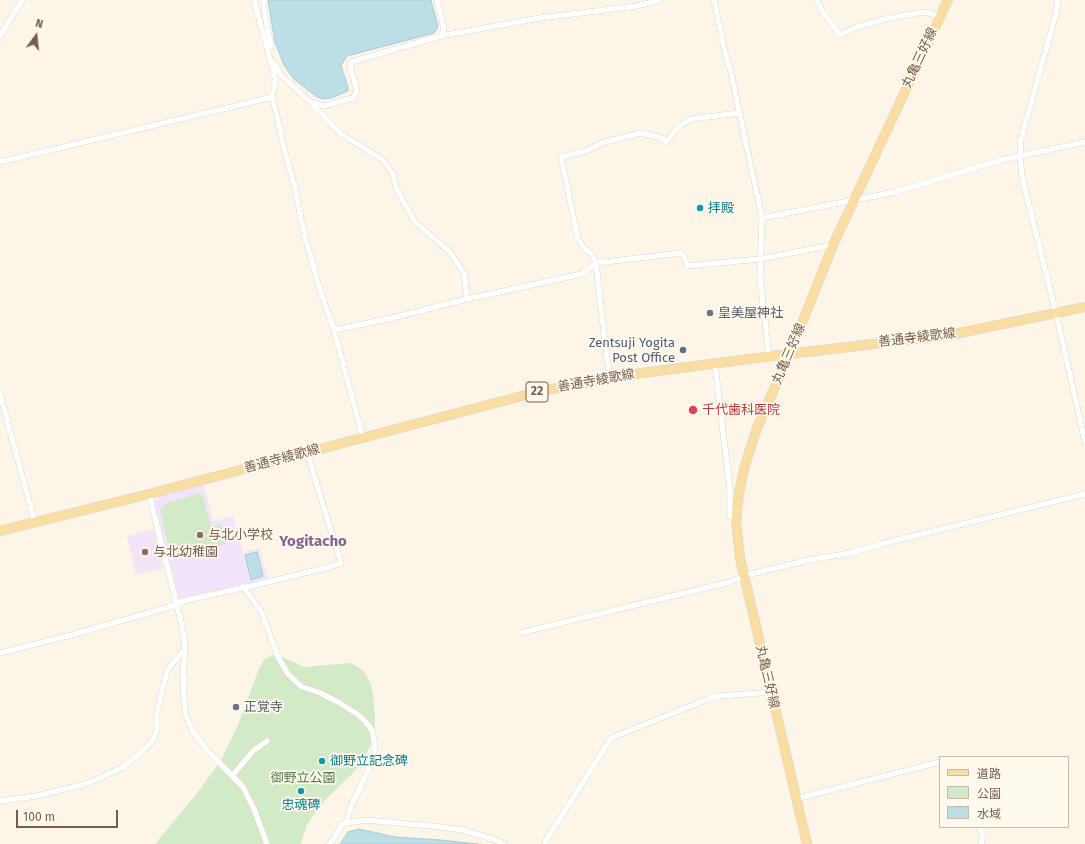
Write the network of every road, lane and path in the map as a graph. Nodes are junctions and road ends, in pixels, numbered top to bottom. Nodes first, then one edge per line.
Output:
1 (22, 0) edge
2 (254, 0) edge
3 (264, 0) edge
4 (437, 0) edge
5 (660, 0) edge
6 (714, 0) edge
7 (817, 0) edge
8 (948, 0) edge
9 (1058, 0) edge
10 (940, 16) junction
11 (0, 36) edge
12 (441, 36) junction
13 (273, 98) junction
14 (309, 101) junction
15 (739, 114) junction
16 (1085, 142) edge
17 (1020, 156) junction
18 (0, 162) edge
19 (854, 199) junction
20 (762, 218) junction
21 (833, 245) junction
22 (760, 259) junction
23 (596, 263) junction
24 (467, 299) junction
25 (1085, 307) edge
26 (1056, 313) junction
27 (334, 330) junction
28 (789, 354) junction
29 (769, 356) junction
30 (715, 364) junction
31 (610, 379) junction
32 (0, 394) edge
33 (363, 438) junction
34 (1085, 442) edge
35 (307, 452) junction
36 (149, 494) junction
37 (1085, 494) edge
38 (736, 520) junction
39 (35, 523) junction
40 (0, 531) edge
41 (744, 576) junction
42 (244, 586) junction
43 (176, 605) junction
44 (520, 633) dead end
45 (185, 650) junction
46 (0, 653) edge
47 (770, 691) junction
48 (267, 741) dead end
49 (939, 762) edge
50 (232, 776) junction
51 (796, 799) junction
52 (0, 801) edge
53 (346, 823) junction
54 (980, 828) edge
55 (545, 842) dead end
56 (267, 844) edge
57 (270, 844) edge
58 (329, 844) edge
59 (504, 844) edge
60 (807, 844) edge
61 (981, 844) edge

1 - 11 street
2 - 13 street
3 - 14 street
4 - 12 street
5 - 12 street
6 - 15 street
7 - 10 street
8 - 10 main road, 丸亀三好線
9 - 17 street
10 - 19 main road, 丸亀三好線
12 - 14 street
13 - 18 street
13 - 27 street
14 - 24 street
15 - 20 street
15 - 23 street
16 - 17 street
17 - 19 street
17 - 26 street
19 - 20 street
19 - 21 main road, 丸亀三好線
20 - 22 street
21 - 22 street
21 - 28 main road, 丸亀三好線
22 - 23 street
22 - 29 street
23 - 24 street
23 - 31 street
24 - 27 street
25 - 26 main road, 善通寺綾歌線 / 22
26 - 28 main road, 善通寺綾歌線 / 22
26 - 34 street
27 - 33 street
28 - 29 main road, 善通寺綾歌線 / 22
28 - 38 main road, 丸亀三好線
29 - 30 main road, 善通寺綾歌線 / 22
30 - 31 main road, 善通寺綾歌線 / 22
30 - 38 street
31 - 33 main road, 善通寺綾歌線 / 22
32 - 39 street
33 - 35 main road, 善通寺綾歌線 / 22
35 - 36 main road, 善通寺綾歌線 / 22
35 - 42 street
36 - 39 main road, 善通寺綾歌線 / 22
36 - 43 street
37 - 41 street
38 - 41 main road, 丸亀三好線
39 - 40 main road, 善通寺綾歌線 / 22
41 - 44 street
41 - 47 main road, 丸亀三好線
42 - 43 street
42 - 53 street
43 - 45 street
43 - 46 street
45 - 50 street
45 - 52 street
47 - 51 main road, 丸亀三好線
47 - 55 street
48 - 50 street
49 - 51 street
50 - 56 street
51 - 60 main road, 丸亀三好線
53 - 58 street
53 - 59 street
54 - 61 street
56 - 57 street

